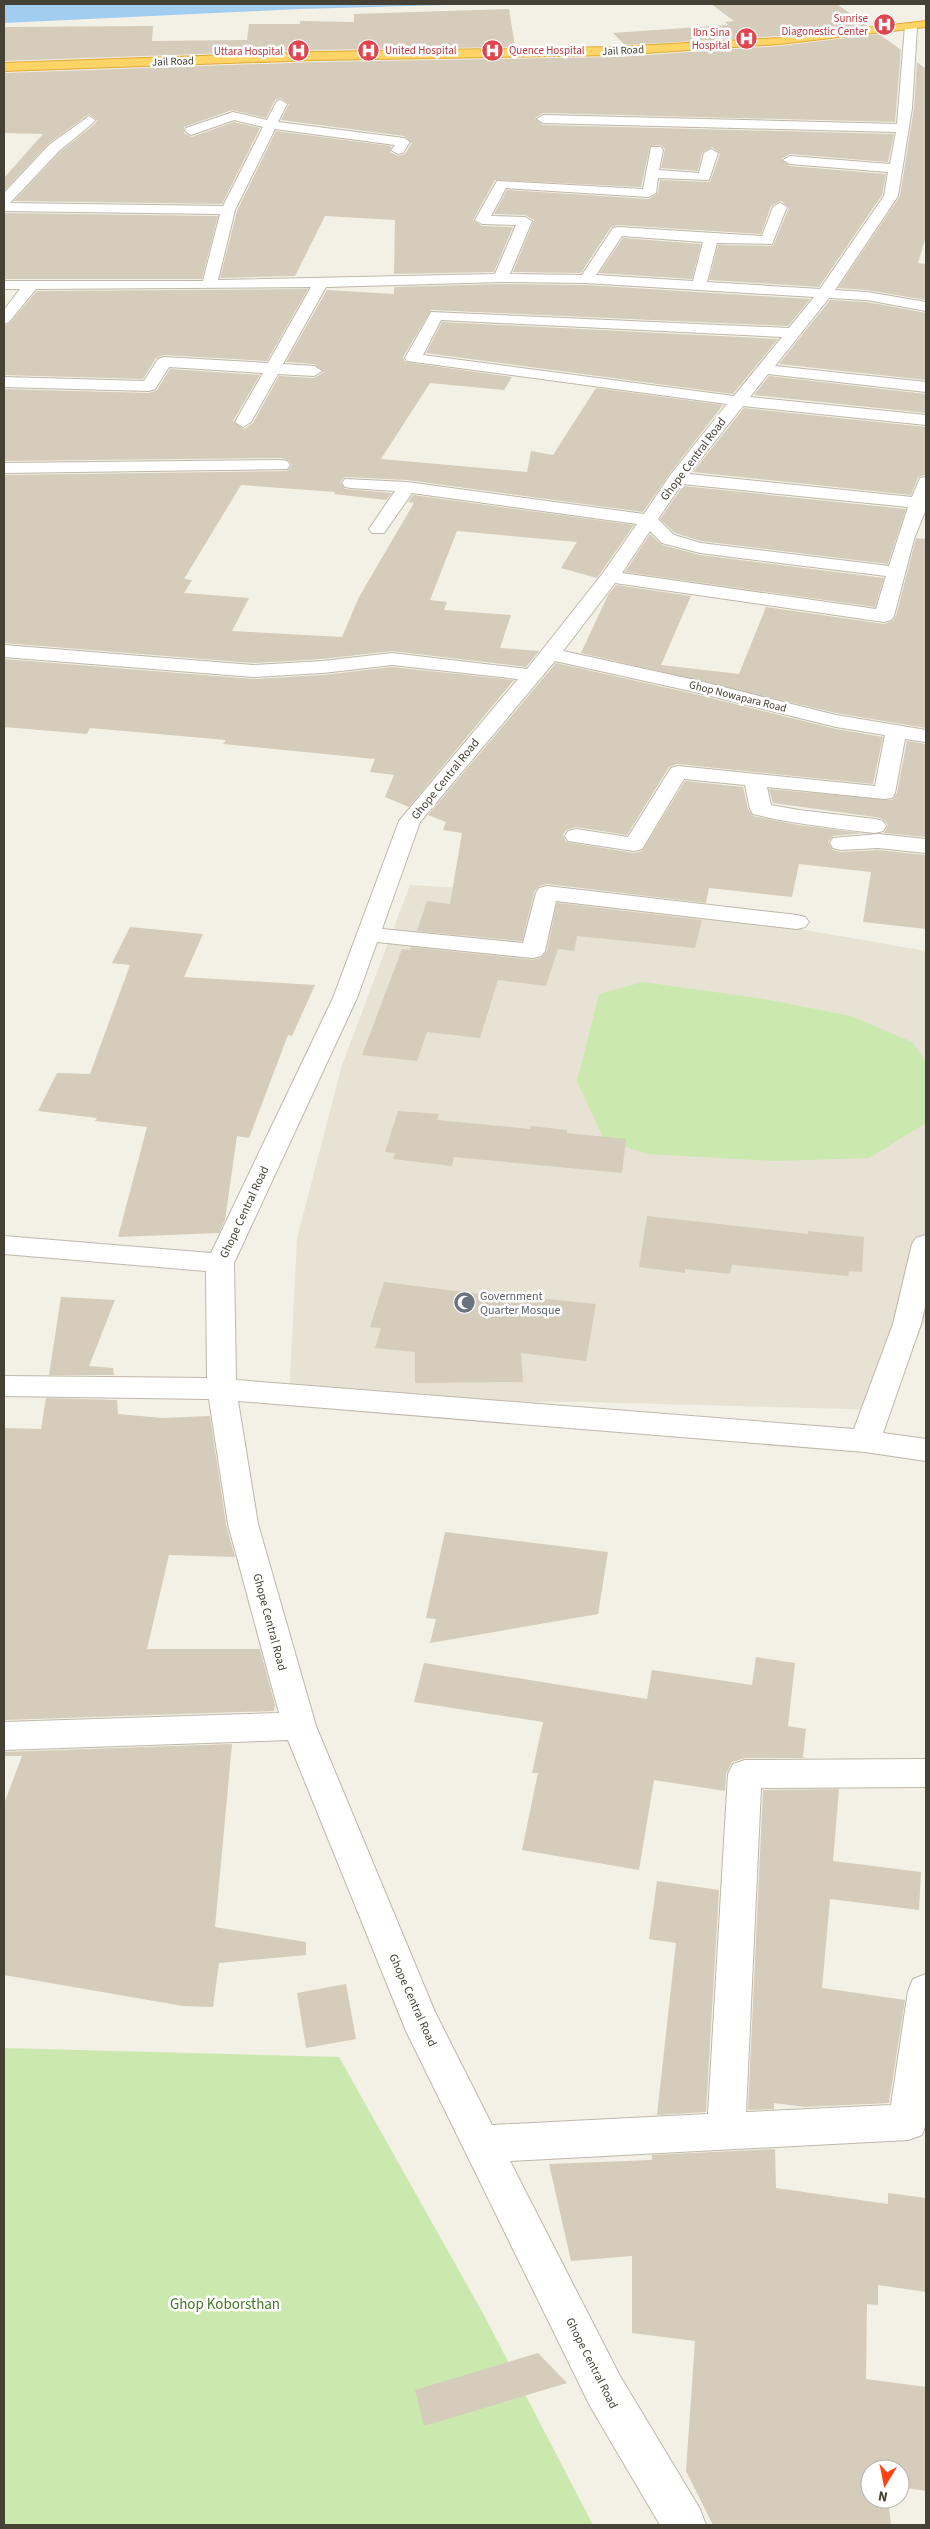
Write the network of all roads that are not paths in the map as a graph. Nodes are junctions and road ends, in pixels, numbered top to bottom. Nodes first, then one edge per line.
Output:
1 (919, 25) edge
2 (4, 67) edge
3 (281, 104) dead end
4 (543, 119) dead end
5 (89, 120) dead end
6 (271, 125) junction
7 (902, 128) junction
8 (191, 131) dead end
9 (398, 150) dead end
10 (656, 150) dead end
11 (711, 153) dead end
12 (790, 160) dead end
13 (896, 169) junction
14 (652, 174) junction
15 (4, 201) edge
16 (4, 207) edge
17 (780, 207) dead end
18 (228, 210) junction
19 (711, 238) junction
20 (501, 278) junction
21 (586, 279) junction
22 (321, 283) junction
23 (4, 285) edge
24 (32, 285) junction
25 (209, 285) junction
26 (699, 286) junction
27 (825, 293) junction
28 (926, 307) edge
29 (4, 319) edge
30 (792, 333) junction
31 (273, 369) junction
32 (763, 369) junction
33 (314, 371) dead end
34 (4, 382) edge
35 (926, 387) edge
36 (738, 401) junction
37 (926, 420) edge
38 (243, 422) dead end
39 (281, 465) dead end
40 (4, 468) edge
41 (677, 478) junction
42 (926, 482) edge
43 (351, 483) dead end
44 (407, 487) junction
45 (922, 504) edge
46 (650, 520) junction
47 (378, 529) dead end
48 (905, 538) junction
49 (926, 541) edge
50 (896, 572) junction
51 (610, 577) junction
52 (4, 652) edge
53 (550, 654) junction
54 (532, 675) junction
55 (896, 731) junction
56 (926, 736) edge
57 (755, 780) junction
58 (868, 791) junction
59 (876, 834) junction
60 (576, 836) dead end
61 (841, 844) dead end
62 (926, 846) edge
63 (797, 922) dead end
64 (380, 936) dead end
65 (926, 1244) edge
66 (4, 1245) edge
67 (220, 1263) junction
68 (916, 1325) edge
69 (4, 1386) edge
70 (222, 1389) junction
71 (865, 1441) junction
72 (926, 1450) edge
73 (299, 1726) junction
74 (4, 1736) edge
75 (926, 1773) edge
76 (926, 1991) edge
77 (726, 2132) junction
78 (481, 2144) junction
79 (684, 2525) edge

1 - 2 highway, Jail Road
1 - 7 street, Ghope Central Road
3 - 6 street
4 - 7 street
5 - 15 street
6 - 8 street
6 - 9 street
6 - 18 street
7 - 13 street, Ghope Central Road
10 - 14 street
11 - 14 street
12 - 13 street
13 - 27 street, Ghope Central Road
14 - 20 street
16 - 18 street
17 - 19 street
18 - 25 street
19 - 21 street
19 - 26 street
20 - 21 street
20 - 22 street
21 - 26 street
22 - 25 street
22 - 31 street
23 - 24 street
24 - 25 street
24 - 29 street
26 - 27 street
27 - 28 street
27 - 30 street, Ghope Central Road
30 - 32 street, Ghope Central Road
30 - 36 street
31 - 33 street
31 - 34 street
31 - 38 street
32 - 35 street
32 - 36 street, Ghope Central Road
36 - 37 street
36 - 41 street, Ghope Central Road
39 - 40 street
41 - 45 street
41 - 46 street, Ghope Central Road
42 - 45 street
43 - 44 street
44 - 46 street
44 - 47 street
45 - 48 street
46 - 50 street
46 - 51 street, Ghope Central Road
48 - 49 street
48 - 50 street
50 - 51 street
51 - 53 street, Ghope Central Road
52 - 54 street
53 - 54 street, Ghope Central Road
53 - 55 street, Ghop Nowapara Road
54 - 67 street, Ghope Central Road
55 - 56 street, Ghop Nowapara Road
55 - 58 street
57 - 58 street
57 - 59 street
57 - 60 street
58 - 59 street
59 - 61 street
59 - 62 street
63 - 64 street
65 - 68 street
66 - 67 street
67 - 70 street, Ghope Central Road
68 - 71 street
69 - 70 street
70 - 71 street
70 - 73 street, Ghope Central Road
71 - 72 street
73 - 74 street
73 - 78 street, Ghope Central Road
75 - 77 street
76 - 77 street
77 - 78 street
78 - 79 street, Ghope Central Road

